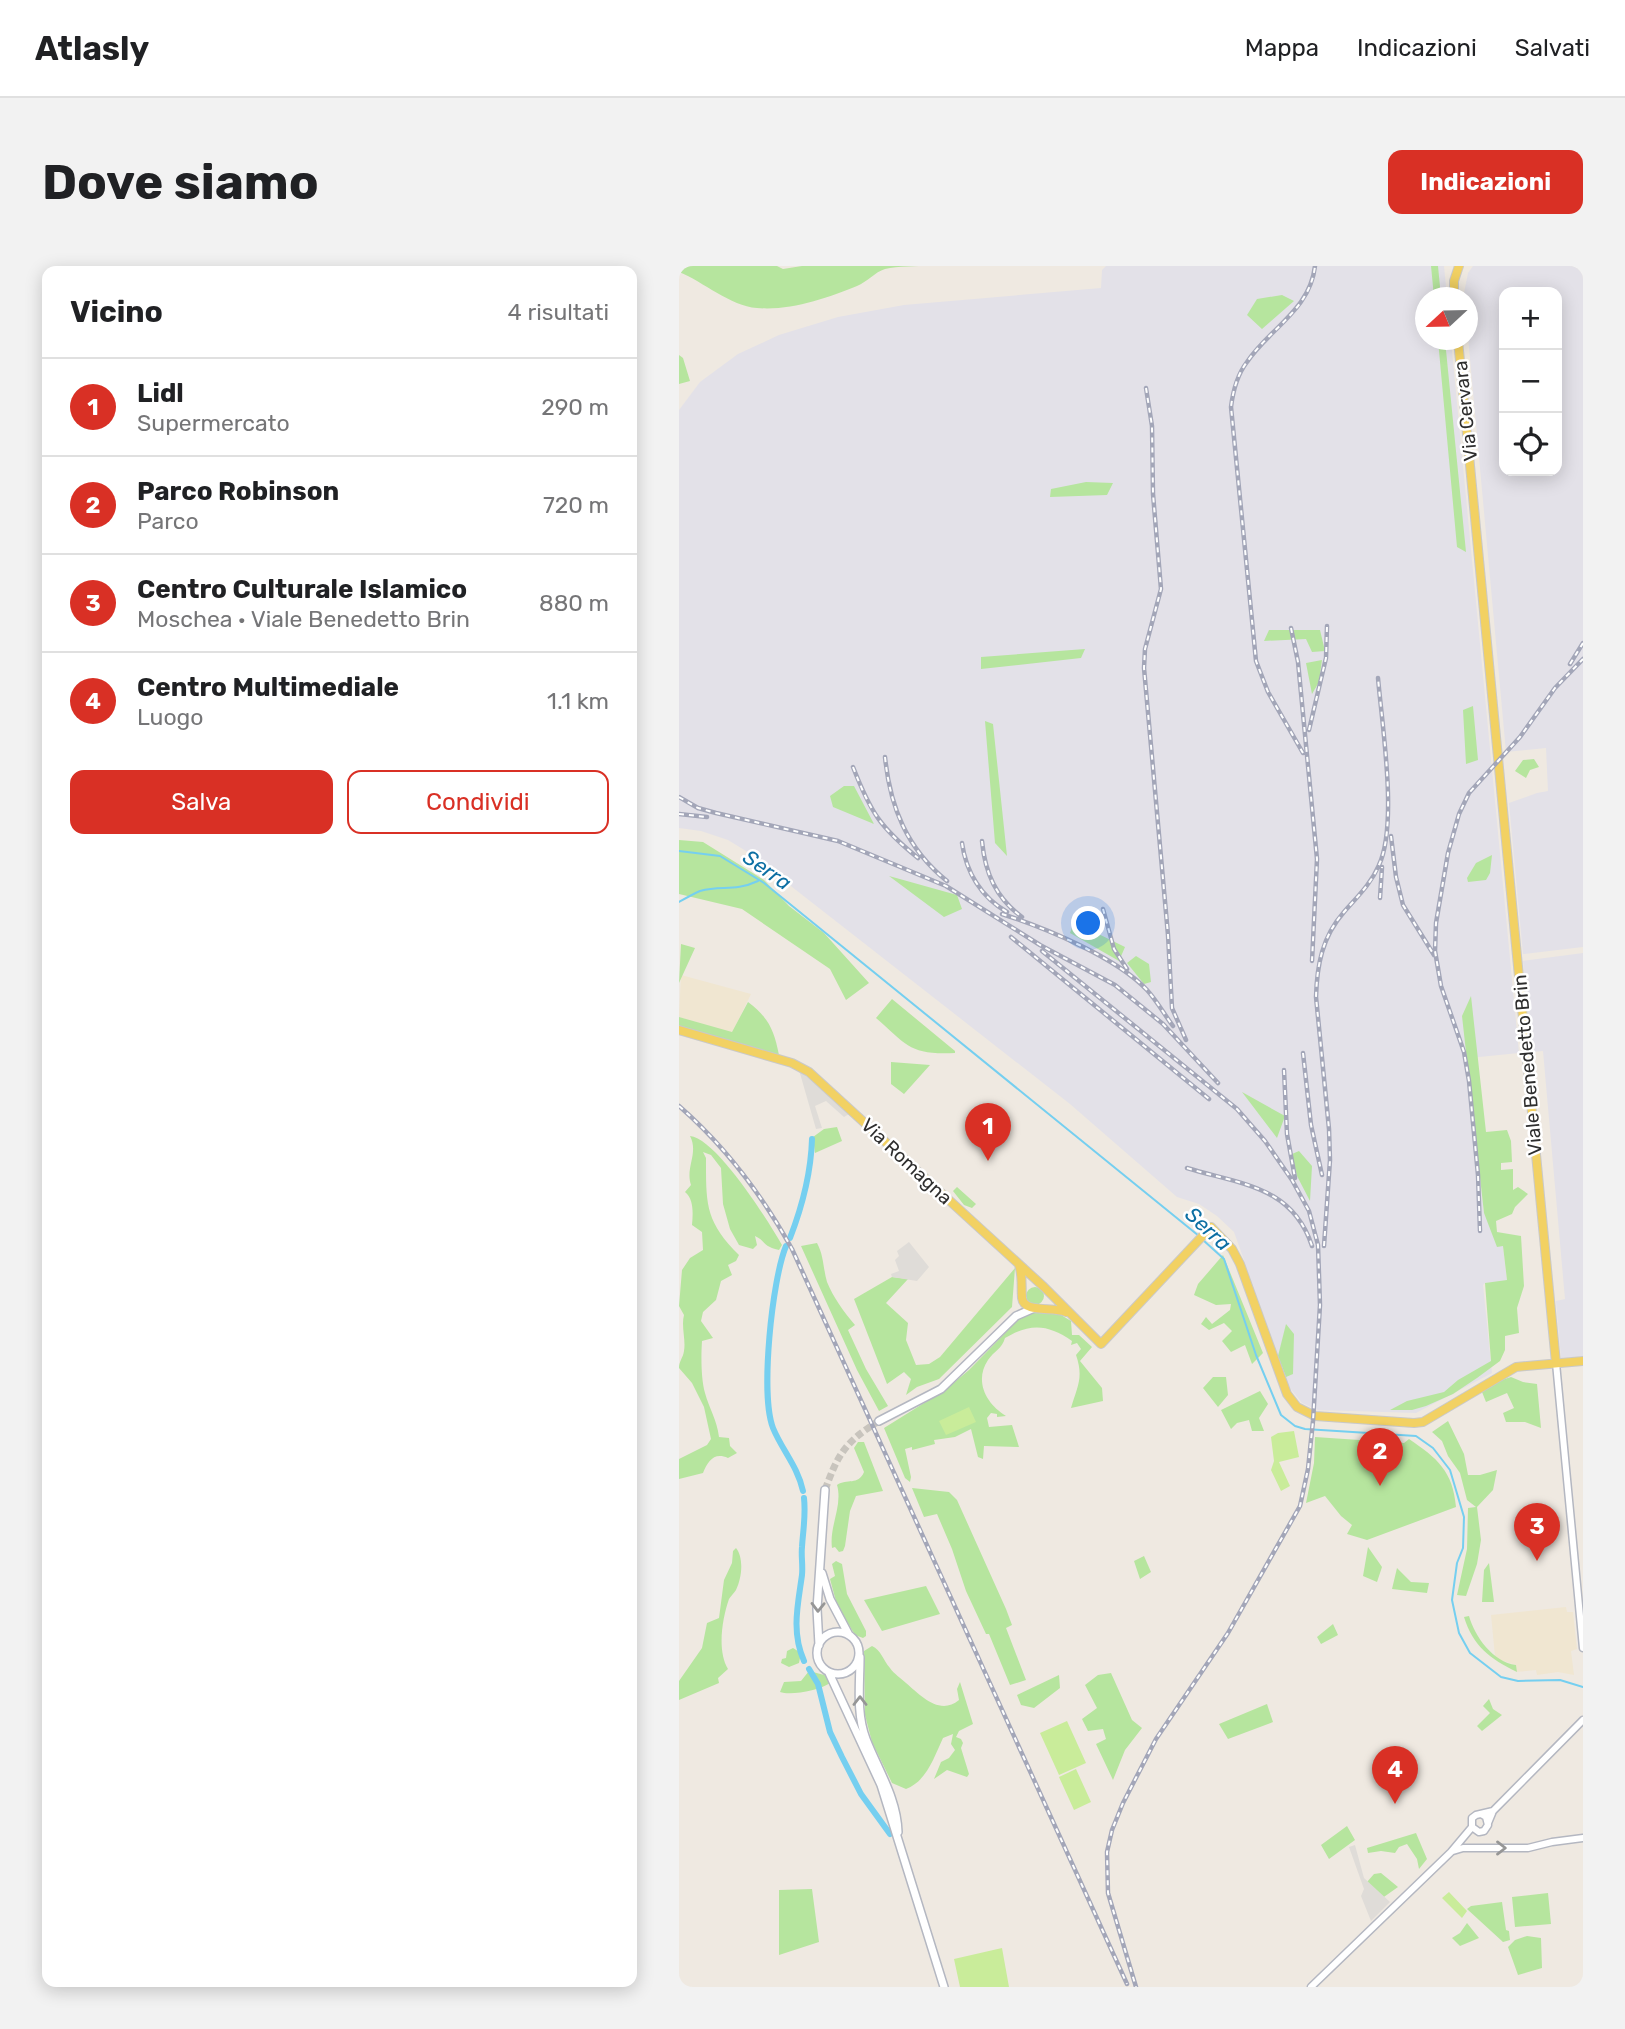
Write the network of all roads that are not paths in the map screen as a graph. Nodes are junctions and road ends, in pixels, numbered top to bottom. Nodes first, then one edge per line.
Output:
1 (1459, 266) edge
2 (1454, 287) edge
3 (1459, 350) edge
4 (1471, 482) joint
5 (679, 1030) edge
6 (1019, 1265) junction
7 (1044, 1287) junction
8 (1023, 1295) junction
9 (1037, 1308) junction
10 (1071, 1315) junction
11 (1016, 1316) junction
12 (1583, 1361) edge
13 (1556, 1363) junction
14 (879, 1421) tunnel mouth
15 (825, 1490) tunnel mouth
16 (820, 1569) junction
17 (1580, 1600) edge
18 (849, 1635) junction
19 (819, 1645) junction
20 (1583, 1648) edge
21 (860, 1657) junction
22 (829, 1673) junction
23 (1583, 1720) edge
24 (1493, 1811) junction
25 (1481, 1814) junction
26 (1488, 1823) junction
27 (1474, 1829) junction
28 (1583, 1839) edge
29 (898, 1840) junction
30 (1451, 1852) junction
31 (944, 1987) edge
32 (1311, 1987) edge

1 - 2 main road
3 - 4 main road, Via Cervara
4 - 13 main road, Viale Benedetto Brin
5 - 6 main road, Via Romagna
6 - 7 main road, Via Romagna
6 - 8 main road
7 - 8 main road
7 - 9 main road
7 - 10 main road, Via Romagna
8 - 9 main road
8 - 11 main road
9 - 10 main road
9 - 11 main road
10 - 13 main road, Via Romagna
11 - 14 main road
12 - 13 main road
13 - 17 street, Viale Benedetto Brin
15 - 16 main road
16 - 18 main road
16 -> 19 main road
17 - 20 street, Viale Benedetto Brin
18 - 19 main road
18 - 21 main road
19 - 22 main road
21 - 22 main road
29 -> 21 main road
22 - 29 main road
23 - 24 street
24 - 25 street
24 - 26 street
25 - 26 street
25 - 27 street
26 - 27 street
27 - 30 street
30 -> 28 street
29 - 31 main road
30 - 32 street

